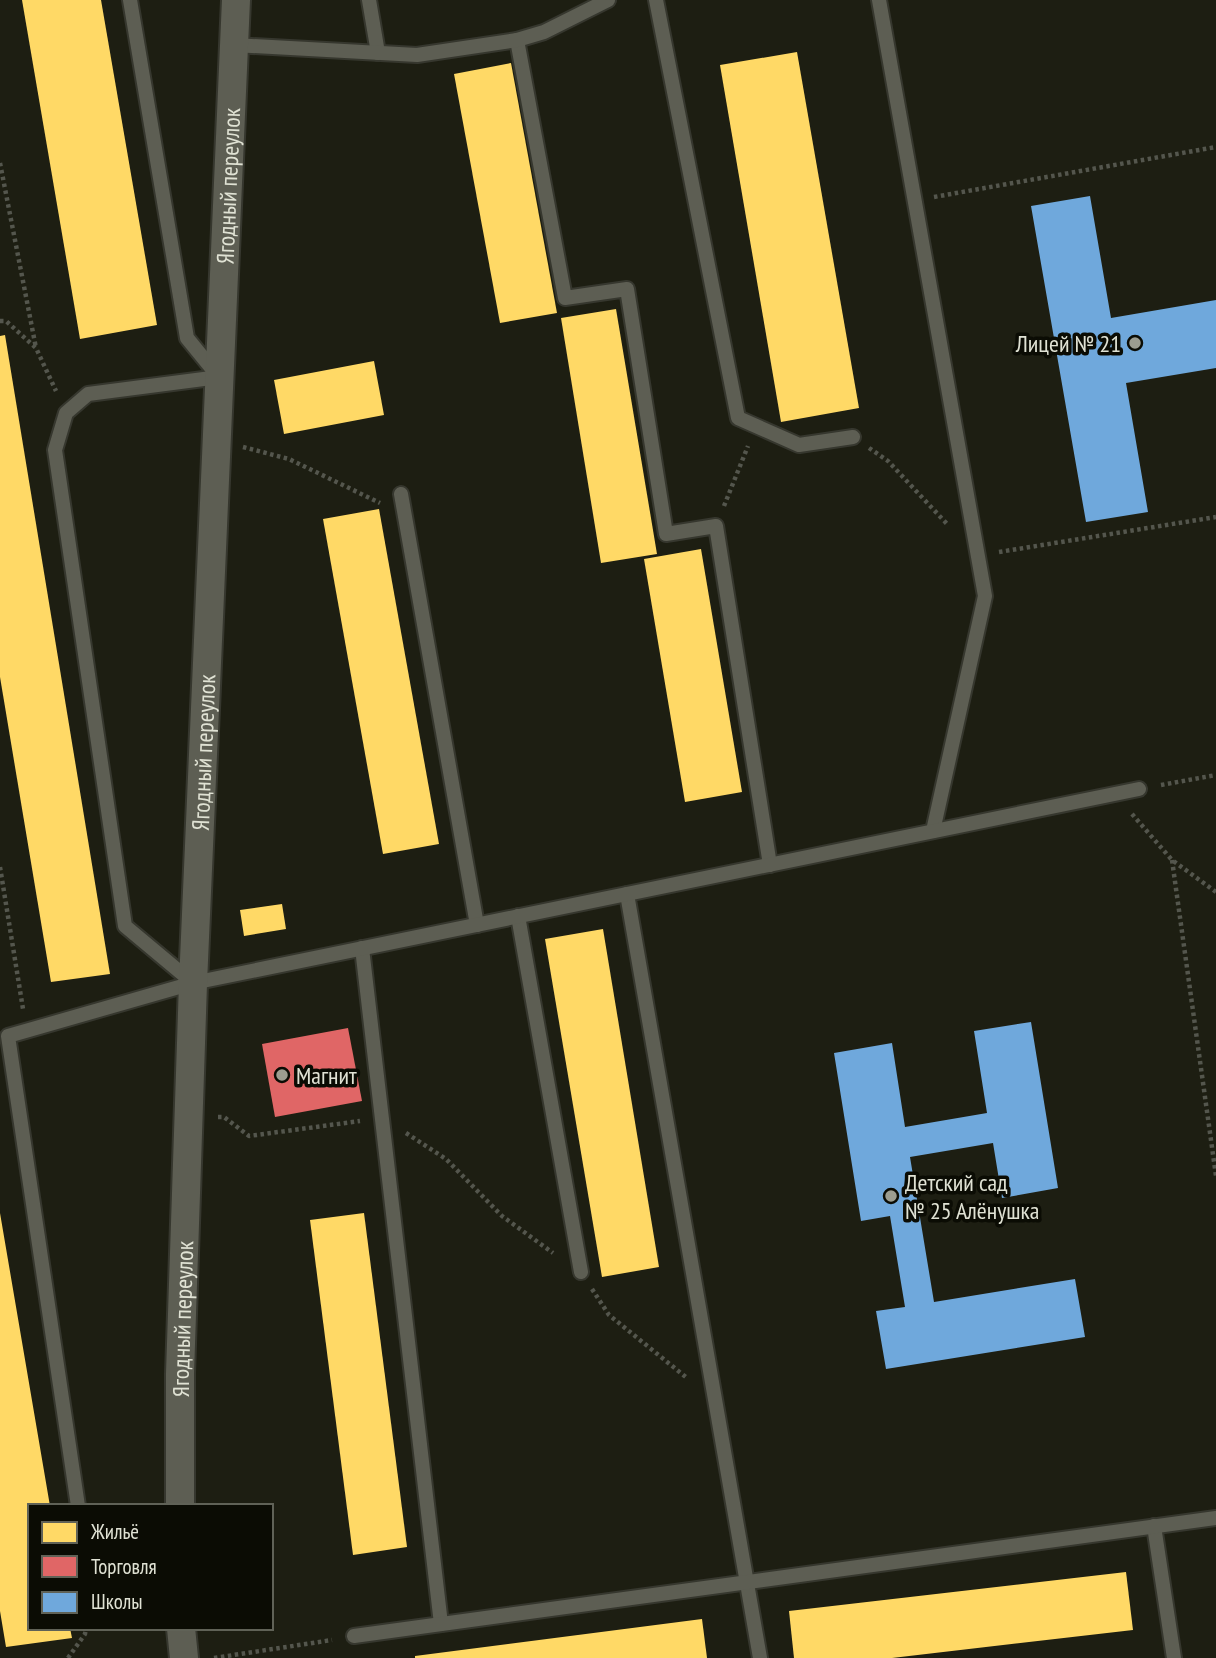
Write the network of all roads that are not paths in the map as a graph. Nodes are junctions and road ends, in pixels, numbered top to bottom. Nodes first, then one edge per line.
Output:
1 (130, 0) edge
2 (236, 0) edge
3 (369, 0) edge
4 (606, 0) edge
5 (656, 0) edge
6 (879, 0) edge
7 (517, 40) junction
8 (234, 45) junction
9 (378, 53) junction
10 (219, 377) junction
11 (853, 437) road end
12 (401, 494) dead end
13 (1139, 789) road end
14 (933, 831) junction
15 (770, 865) junction
16 (628, 894) junction
17 (518, 916) junction
18 (477, 925) junction
19 (362, 948) junction
20 (193, 983) junction
21 (581, 1272) road end
22 (78, 1504) edge
23 (180, 1504) edge
24 (1216, 1518) edge
25 (1154, 1525) junction
26 (748, 1584) junction
27 (441, 1624) junction
28 (181, 1630) edge
29 (354, 1636) road end
30 (184, 1658) edge
31 (760, 1658) edge
32 (1174, 1658) edge

1 - 10 lane
2 - 8 street, Ягодный переулок
3 - 9 lane
4 - 7 lane
5 - 11 lane
6 - 14 lane
7 - 9 lane
7 - 15 lane
8 - 9 lane
8 - 10 street, Ягодный переулок
10 - 20 street, Ягодный переулок
10 - 20 lane
12 - 18 lane
13 - 14 lane
14 - 15 lane
15 - 16 lane
16 - 17 lane
16 - 26 lane
17 - 18 lane
17 - 21 lane
18 - 19 lane
19 - 20 lane
19 - 27 lane
20 - 22 lane
20 - 23 street, Ягодный переулок
24 - 25 lane
25 - 26 lane
25 - 32 lane
26 - 27 lane
26 - 31 lane
27 - 29 lane
28 - 30 street

